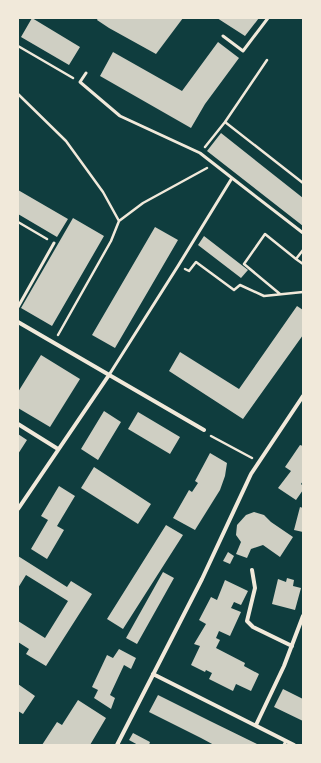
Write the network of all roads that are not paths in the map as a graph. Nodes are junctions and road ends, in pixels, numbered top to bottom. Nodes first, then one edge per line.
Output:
1 (268, 18) edge
2 (223, 36) dead end
3 (86, 73) dead end
4 (232, 178) junction
5 (303, 233) edge
6 (54, 243) road end
7 (18, 307) edge
8 (18, 322) edge
9 (109, 375) junction
10 (303, 396) edge
11 (18, 424) edge
12 (204, 430) road end
13 (58, 449) junction
14 (18, 510) edge
15 (252, 570) dead end
16 (303, 616) edge
17 (292, 646) junction
18 (153, 674) junction
19 (256, 725) junction
20 (285, 743) edge
21 (116, 745) edge
22 (294, 745) edge

1 - 2 lane
3 - 4 lane
4 - 5 lane
4 - 9 lane
6 - 7 lane
8 - 9 street
9 - 12 street
9 - 13 street
10 - 18 street
11 - 13 street
13 - 14 street
15 - 17 street
16 - 17 street
17 - 19 street
18 - 19 street
18 - 21 street
19 - 20 street
20 - 22 street

